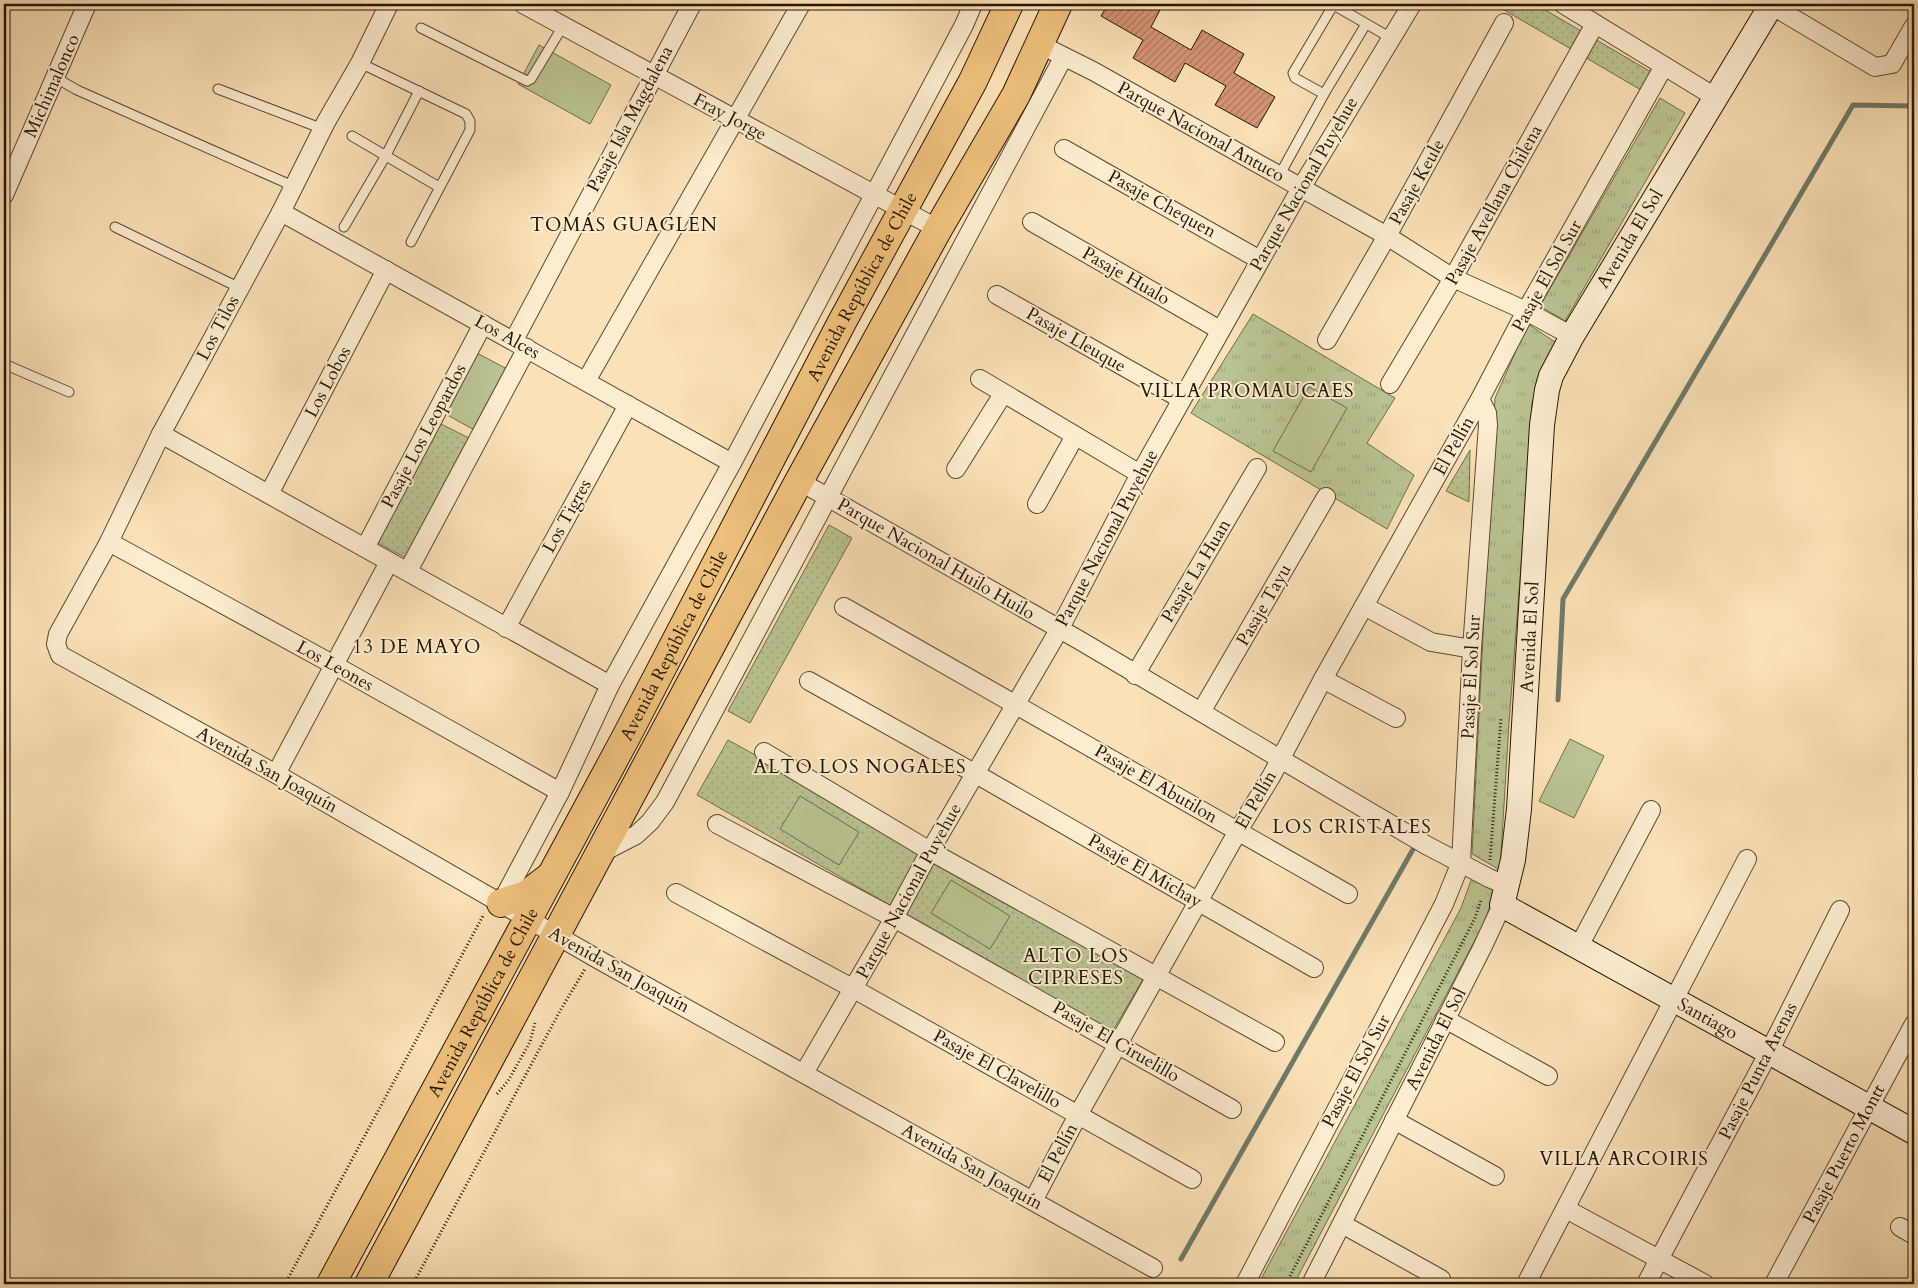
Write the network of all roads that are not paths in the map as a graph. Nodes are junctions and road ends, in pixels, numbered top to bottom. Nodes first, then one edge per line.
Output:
1 (87, 4) edge
2 (390, 4) edge
3 (526, 4) edge
4 (692, 4) edge
5 (801, 4) edge
6 (973, 4) edge
7 (1009, 4) edge
8 (1058, 4) edge
9 (1412, 4) edge
10 (1562, 4) edge
11 (1771, 4) edge
12 (1504, 23) dead end
13 (1366, 24) junction
14 (1595, 24) junction
15 (562, 26) junction
16 (1914, 26) edge
17 (421, 28) dead end
18 (1391, 38) junction
19 (1039, 44) junction
20 (1063, 58) junction
21 (360, 63) junction
22 (1664, 66) junction
23 (653, 75) junction
24 (56, 78) junction
25 (218, 89) dead end
26 (418, 91) junction
27 (1324, 94) junction
28 (1715, 97) junction
29 (736, 120) junction
30 (323, 129) junction
31 (352, 136) dead end
32 (1064, 149) dead end
33 (385, 157) junction
34 (1279, 176) junction
35 (439, 187) junction
36 (293, 188) junction
37 (1301, 188) junction
38 (4, 195) edge
39 (875, 196) junction
40 (902, 210) junction
41 (281, 212) junction
42 (1032, 222) dead end
43 (115, 227) dead end
44 (344, 227) dead end
45 (938, 230) junction
46 (1387, 236) junction
47 (411, 242) dead end
48 (1260, 260) junction
49 (386, 270) junction
50 (1453, 278) junction
51 (240, 288) junction
52 (997, 295) dead end
53 (1526, 311) junction
54 (483, 324) junction
55 (1220, 330) junction
56 (1572, 336) junction
57 (1327, 340) dead end
58 (520, 344) junction
59 (4, 364) edge
60 (980, 379) dead end
61 (586, 381) junction
62 (1390, 384) dead end
63 (70, 392) dead end
64 (1003, 394) junction
65 (1181, 399) junction
66 (1480, 399) junction
67 (628, 404) junction
68 (162, 434) junction
69 (1076, 436) junction
70 (732, 463) junction
71 (1257, 468) dead end
72 (956, 469) dead end
73 (1140, 474) junction
74 (799, 481) junction
75 (269, 494) junction
76 (828, 498) junction
77 (1326, 498) dead end
78 (1037, 504) dead end
79 (110, 542) junction
80 (365, 548) junction
81 (389, 562) junction
82 (408, 572) junction
83 (844, 606) dead end
84 (1364, 606) junction
85 (506, 628) junction
86 (1060, 630) junction
87 (1472, 649) junction
88 (60, 655) joint
89 (334, 664) junction
90 (1135, 675) junction
91 (1323, 679) junction
92 (809, 681) dead end
93 (610, 686) junction
94 (1016, 704) junction
95 (1201, 712) junction
96 (1396, 718) dead end
97 (764, 752) dead end
98 (1280, 757) junction
99 (276, 774) junction
100 (976, 774) junction
101 (560, 792) junction
102 (1651, 810) dead end
103 (717, 824) dead end
104 (1238, 831) junction
105 (930, 851) junction
106 (598, 855) junction
107 (1747, 860) dead end
108 (1461, 862) junction
109 (553, 873) junction
110 (1500, 890) junction
111 (676, 894) dead end
112 (1348, 894) dead end
113 (498, 901) junction
114 (1198, 902) junction
115 (1840, 910) dead end
116 (529, 918) junction
117 (894, 918) junction
118 (556, 935) junction
119 (1578, 948) junction
120 (1314, 968) dead end
121 (1156, 976) junction
122 (854, 989) junction
123 (1675, 1001) junction
124 (1446, 1019) junction
125 (1914, 1024) edge
126 (1276, 1042) dead end
127 (1118, 1043) junction
128 (1769, 1052) junction
129 (804, 1073) junction
130 (1548, 1076) dead end
131 (1870, 1107) junction
132 (1232, 1109) dead end
133 (1078, 1115) junction
134 (1394, 1120) junction
135 (1914, 1132) edge
136 (1495, 1176) dead end
137 (1192, 1180) dead end
138 (1033, 1201) junction
139 (1566, 1209) junction
140 (1342, 1224) junction
141 (1660, 1258) junction
142 (1153, 1268) dead end
143 (1442, 1279) dead end
144 (331, 1284) edge
145 (369, 1284) edge
146 (1245, 1284) edge
147 (1311, 1284) edge
148 (1526, 1284) edge
149 (1646, 1284) edge
150 (1705, 1284) edge
151 (1774, 1284) edge

1 - 24 street, Michimalonco
2 - 21 street, Los Tilos
3 - 15 street, Fray Jorge
4 - 23 street, Pasaje Isla Magdalena
5 - 29 street
6 - 39 street, Avenida República de Chile
7 - 40 main road, Avenida República de Chile
8 - 19 main road, Avenida República de Chile
9 - 18 street, Parque Nacional Puyehue
10 - 14 street
11 - 16 street
11 - 28 street, Avenida El Sol
12 - 46 street, Pasaje Keule
13 - 18 lane
13 - 27 lane
13 - 27 lane
14 - 22 street
14 - 50 street, Pasaje Avellana Chilena
15 - 17 lane
15 - 23 street, Fray Jorge
18 - 37 street, Parque Nacional Puyehue
19 - 20 street, Parque Nacional Antuco
19 - 45 main road, Avenida República de Chile
20 - 34 street, Parque Nacional Antuco
20 - 76 street
21 - 26 lane
21 - 30 street, Los Tilos
22 - 28 street
22 - 53 street, Pasaje El Sol Sur
23 - 29 street, Fray Jorge
23 - 58 street, Pasaje Isla Magdalena
24 - 36 lane
24 - 38 street, Michimalonco
25 - 30 lane
26 - 33 lane
26 - 35 lane
27 - 34 lane
28 - 56 street, Avenida El Sol
29 - 39 street, Fray Jorge
29 - 61 street
30 - 36 street, Los Tilos
31 - 33 lane
32 - 48 street, Pasaje Chequen
33 - 35 lane
33 - 44 lane
34 - 37 street, Parque Nacional Antuco
35 - 47 lane
36 - 41 street, Los Tilos
37 - 46 street, Parque Nacional Antuco
37 - 48 street, Parque Nacional Puyehue
39 - 40 street, Fray Jorge
39 - 70 street, Avenida República de Chile
40 - 45 street, Fray Jorge
40 - 109 main road, Avenida República de Chile
41 - 49 street, Los Alces
41 - 51 street, Los Tilos
42 - 55 street, Pasaje Hualo
43 - 51 lane
45 - 74 main road, Avenida República de Chile
46 - 50 street, Parque Nacional Antuco
46 - 57 street, Pasaje Keule
48 - 55 street, Parque Nacional Puyehue
49 - 54 street, Los Alces
49 - 75 street, Los Lobos
50 - 53 street, Parque Nacional Antuco
50 - 62 street, Pasaje Avellana Chilena
51 - 68 street, Los Tilos
52 - 65 street, Pasaje Lleuque
53 - 56 street, Parque Nacional Antuco
53 - 66 street, Pasaje El Sol Sur
54 - 58 street, Los Alces
54 - 80 street, Pasaje Los Leopardos
55 - 65 street, Parque Nacional Puyehue
56 - 110 street, Avenida El Sol
58 - 61 street, Los Alces
58 - 82 street, Pasaje Isla Magdalena
59 - 63 lane
60 - 64 street
61 - 67 street, Los Alces
64 - 69 street
64 - 72 street
65 - 73 street, Parque Nacional Puyehue
66 - 84 street, El Pellín
66 - 87 street, Pasaje El Sol Sur
67 - 70 street, Los Alces
67 - 85 street, Los Tigres
68 - 75 street
68 - 79 street, Los Tilos
69 - 73 street
69 - 78 street
70 - 93 street, Avenida República de Chile
71 - 90 street, Pasaje La Huan
73 - 86 street, Parque Nacional Puyehue
74 - 76 street, Parque Nacional Huilo Huilo
74 - 106 main road, Avenida República de Chile
75 - 80 street
76 - 86 street, Parque Nacional Huilo Huilo
76 - 106 street
77 - 95 street, Pasaje Tayu
79 - 88 street, Los Tilos
79 - 89 street, Los Leones
80 - 81 street
81 - 82 street
81 - 89 street
82 - 85 street
83 - 94 street, Pasaje El Abutilon
84 - 87 street
84 - 91 street, El Pellín
85 - 93 street
86 - 90 street, Parque Nacional Huilo Huilo
86 - 94 street, Parque Nacional Puyehue
87 - 108 street, Pasaje El Sol Sur
88 - 99 street, Avenida San Joaquín
89 - 99 street
89 - 101 street, Los Leones
90 - 95 street, Parque Nacional Huilo Huilo
91 - 96 street
91 - 98 street, El Pellín
92 - 100 street, Pasaje El Michay
93 - 101 street, Avenida República de Chile
94 - 100 street, Parque Nacional Puyehue
94 - 104 street, Pasaje El Abutilon
95 - 98 street, Parque Nacional Huilo Huilo
97 - 105 street
98 - 104 street, El Pellín
98 - 108 street, Parque Nacional Huilo Huilo
99 - 113 street, Avenida San Joaquín
100 - 105 street, Parque Nacional Puyehue
100 - 114 street, Pasaje El Michay
101 - 113 street, Avenida República de Chile
102 - 119 street
103 - 117 street, Pasaje El Ciruelillo
104 - 112 street, Pasaje El Abutilon
104 - 114 street, El Pellín
105 - 117 street, Parque Nacional Puyehue
105 - 121 street
106 - 118 main road, Avenida República de Chile
107 - 123 street
108 - 110 street, Parque Nacional Huilo Huilo
108 - 146 street, Pasaje El Sol Sur
109 - 113 main road
109 - 116 main road, Avenida República de Chile
110 - 119 street, Santiago
110 - 124 street, Avenida El Sol
111 - 122 street, Pasaje El Clavelillo
113 - 116 street, Avenida San Joaquín
114 - 120 street, Pasaje El Michay
114 - 121 street, El Pellín
115 - 128 street, Pasaje Punta Arenas
116 - 118 street, Avenida San Joaquín
116 - 144 main road, Avenida República de Chile
117 - 122 street, Parque Nacional Puyehue
117 - 127 street, Pasaje El Ciruelillo
118 - 129 street, Avenida San Joaquín
118 - 145 main road, Avenida República de Chile
119 - 123 street, Santiago
121 - 126 street
121 - 127 street, El Pellín
122 - 129 street, Parque Nacional Puyehue
122 - 133 street, Pasaje El Clavelillo
123 - 128 street, Santiago
123 - 139 street
124 - 130 street
124 - 134 street, Avenida El Sol
125 - 131 street, Pasaje Puerto Montt
127 - 132 street, Pasaje El Ciruelillo
127 - 133 street, El Pellín
128 - 131 street, Santiago
128 - 141 street, Pasaje Punta Arenas
129 - 138 street, Avenida San Joaquín
131 - 135 street, Santiago
131 - 151 street, Pasaje Puerto Montt
133 - 137 street, Pasaje El Clavelillo
133 - 138 street, El Pellín
134 - 136 street
134 - 140 street, Avenida El Sol
138 - 142 street, Avenida San Joaquín
139 - 141 street
139 - 148 street
140 - 143 street
140 - 147 street, Avenida El Sol
141 - 149 street, Pasaje Punta Arenas
141 - 150 street

